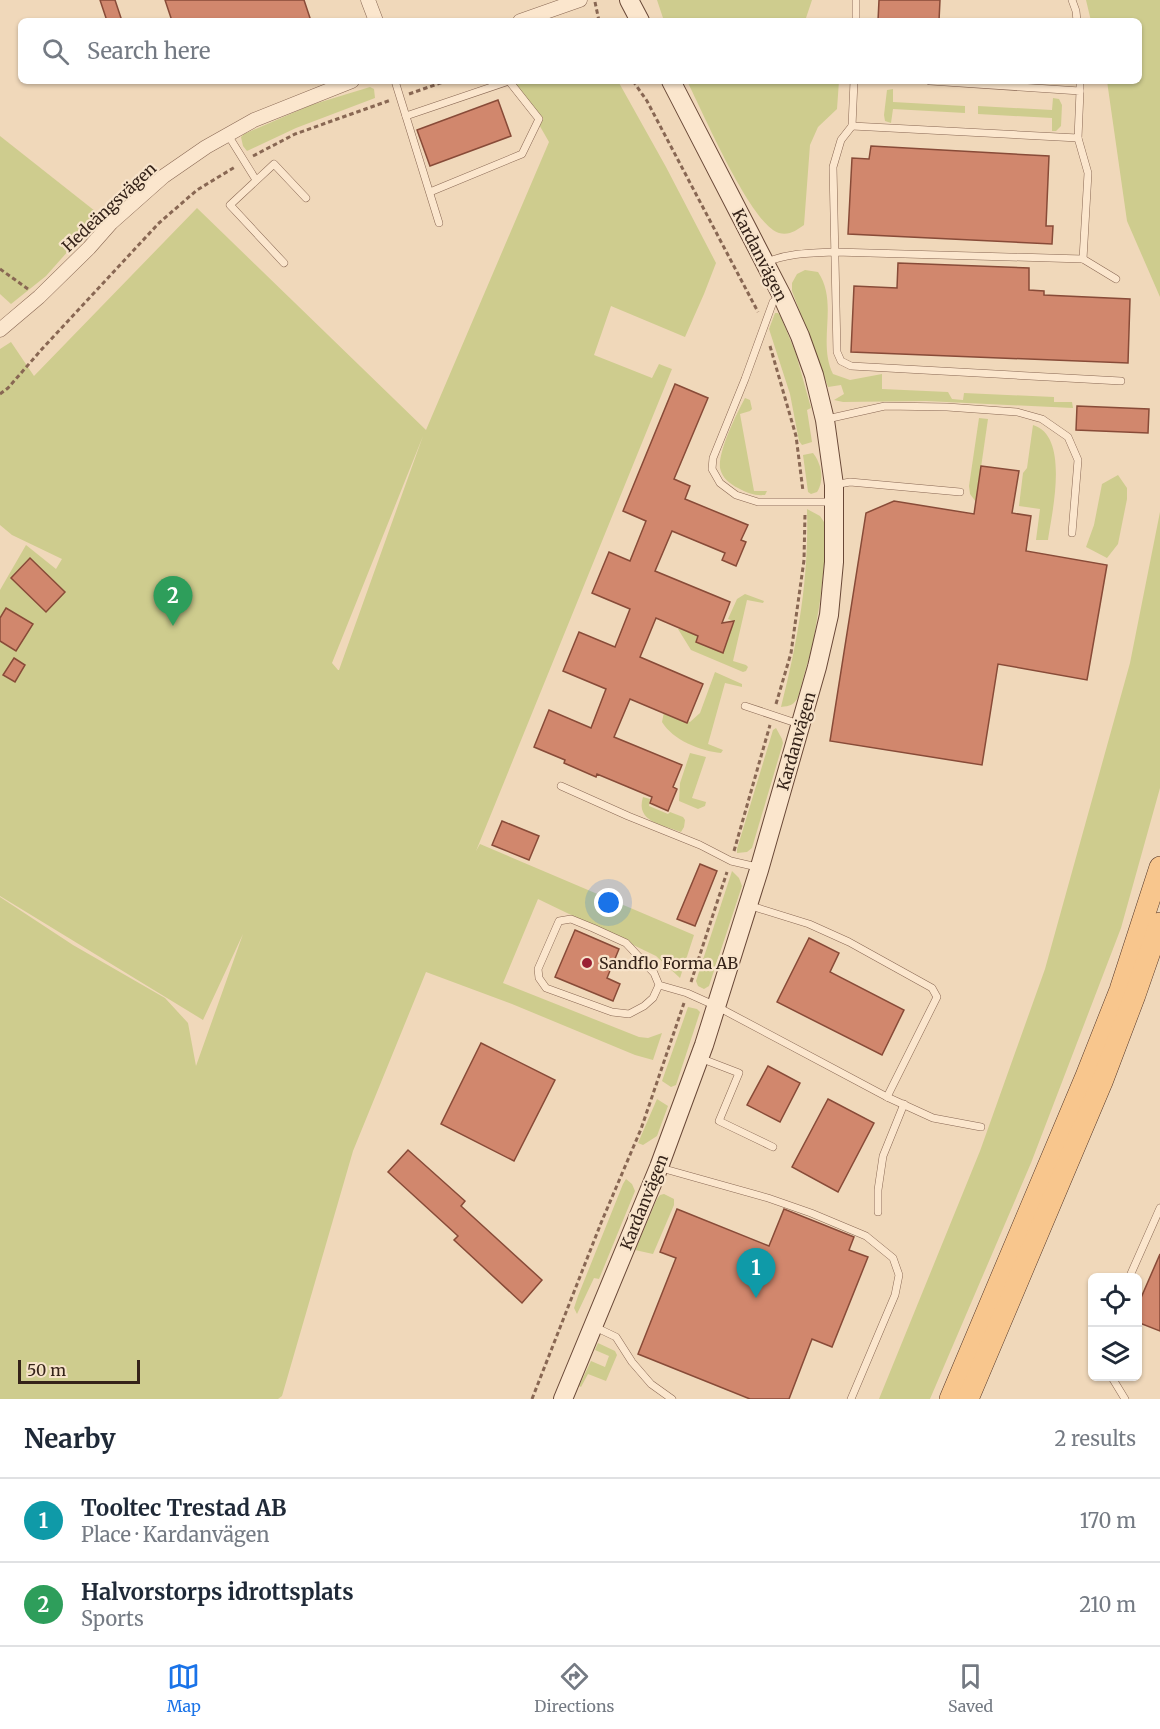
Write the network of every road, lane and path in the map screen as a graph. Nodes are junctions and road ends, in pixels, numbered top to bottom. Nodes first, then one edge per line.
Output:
1 (368, 0) edge
2 (580, 0) edge
3 (594, 0) edge
4 (629, 0) edge
5 (856, 0) edge
6 (1072, 0) edge
7 (375, 18) edge
8 (529, 18) edge
9 (598, 18) edge
10 (638, 18) edge
11 (856, 18) edge
12 (1077, 18) edge
13 (344, 84) edge
14 (396, 84) edge
15 (437, 84) edge
16 (500, 84) edge
17 (511, 84) edge
18 (635, 84) edge
19 (673, 84) edge
20 (855, 84) edge
21 (975, 84) edge
22 (1080, 84) edge
23 (1080, 91) junction
24 (400, 97) junction
25 (406, 116) junction
26 (852, 126) junction
27 (228, 135) junction
28 (1078, 138) junction
29 (244, 161) junction
30 (256, 180) junction
31 (430, 192) junction
32 (306, 198) dead end
33 (439, 223) dead end
34 (835, 252) junction
35 (1083, 259) junction
36 (284, 263) dead end
37 (765, 263) junction
38 (0, 269) edge
39 (1116, 279) dead end
40 (782, 296) junction
41 (39, 297) junction
42 (765, 325) junction
43 (0, 330) edge
44 (1122, 381) dead end
45 (0, 394) edge
46 (825, 420) junction
47 (960, 492) dead end
48 (835, 493) junction
49 (805, 501) junction
50 (1072, 533) dead end
51 (745, 706) dead end
52 (772, 716) junction
53 (801, 725) junction
54 (561, 786) dead end
55 (731, 861) junction
56 (1160, 867) edge
57 (760, 868) junction
58 (748, 905) junction
59 (1160, 923) edge
60 (659, 985) junction
61 (687, 993) junction
62 (716, 1006) junction
63 (699, 1058) junction
64 (887, 1097) junction
65 (904, 1104) junction
66 (981, 1127) dead end
67 (773, 1147) dead end
68 (659, 1167) junction
69 (1160, 1208) edge
70 (878, 1212) dead end
71 (1131, 1273) edge
72 (593, 1326) junction
73 (1114, 1381) edge
74 (532, 1399) edge
75 (563, 1399) edge
76 (672, 1399) edge
77 (851, 1399) edge
78 (950, 1399) edge
79 (968, 1399) edge
80 (1125, 1399) edge

1 - 7 street
2 - 8 street
3 - 9 path
4 - 10 street
5 - 11 lane
6 - 12 lane
13 - 27 street, Hedeängsvägen
14 - 24 lane
15 - 24 path
16 - 25 lane
17 - 31 lane
18 - 42 path
19 - 37 street, Kardanvägen
20 - 26 lane
21 - 23 lane
22 - 23 lane
23 - 28 lane
24 - 25 lane
24 - 29 path
25 - 31 lane
26 - 28 lane
26 - 34 lane
27 - 29 lane
27 - 41 street, Hedeängsvägen
28 - 35 lane
29 - 30 lane
29 - 45 path
30 - 32 lane
30 - 36 lane
31 - 33 lane
34 - 35 lane
34 - 37 lane
34 - 44 lane
35 - 39 lane
37 - 40 street, Kardanvägen
38 - 41 path
40 - 42 lane
40 - 46 street, Kardanvägen
41 - 43 street, Hedeängsvägen
42 - 49 path
42 - 49 lane
46 - 48 street, Kardanvägen
46 - 50 lane
47 - 48 lane
48 - 49 lane
48 - 53 street, Kardanvägen
49 - 52 path
51 - 52 lane
52 - 53 lane
52 - 55 path
53 - 57 street, Kardanvägen
54 - 55 lane
55 - 57 lane
55 - 61 path
56 - 78 main road
57 - 58 street, Kardanvägen
58 - 62 street, Kardanvägen
58 - 64 lane
59 - 79 main road
60 - 60 lane
60 - 61 lane
61 - 62 lane
61 - 74 path
62 - 63 street, Kardanvägen
62 - 64 lane
63 - 67 lane
63 - 68 street, Kardanvägen
64 - 65 lane
65 - 66 lane
65 - 70 lane
68 - 72 street, Kardanvägen
68 - 77 lane
69 - 71 lane
72 - 75 street, Kardanvägen
72 - 76 lane
73 - 80 lane

